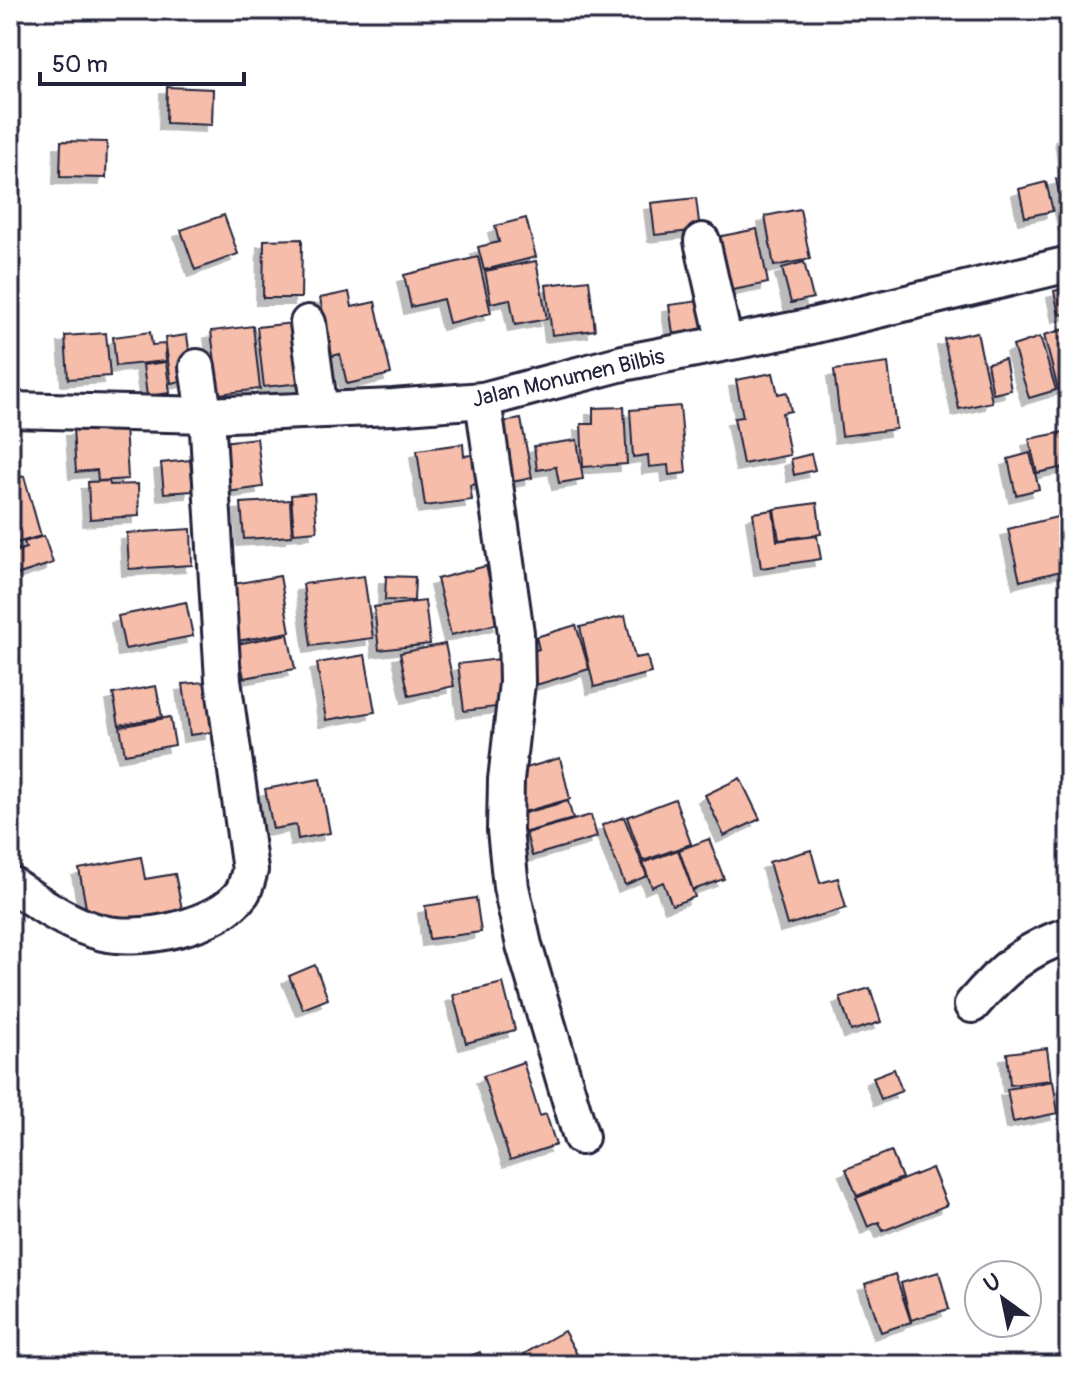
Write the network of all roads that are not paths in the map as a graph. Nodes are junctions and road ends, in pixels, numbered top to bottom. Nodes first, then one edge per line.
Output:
1 (702, 241) dead end
2 (1069, 264) edge
3 (308, 323) dead end
4 (725, 343) junction
5 (202, 394) junction
6 (483, 400) junction
7 (143, 401) dead end
8 (319, 403) junction
9 (10, 410) edge
10 (10, 884) edge
11 (1069, 935) edge
12 (972, 1005) dead end
13 (581, 1137) dead end

1 - 4 street
2 - 4 street, Jalan Monumen Bilbis
3 - 8 street
4 - 6 street, Jalan Monumen Bilbis
5 - 7 street
5 - 8 street, Jalan Monumen Bilbis
5 - 9 street, Jalan Monumen Bilbis
5 - 10 street
6 - 8 street, Jalan Monumen Bilbis
6 - 13 street
11 - 12 street

